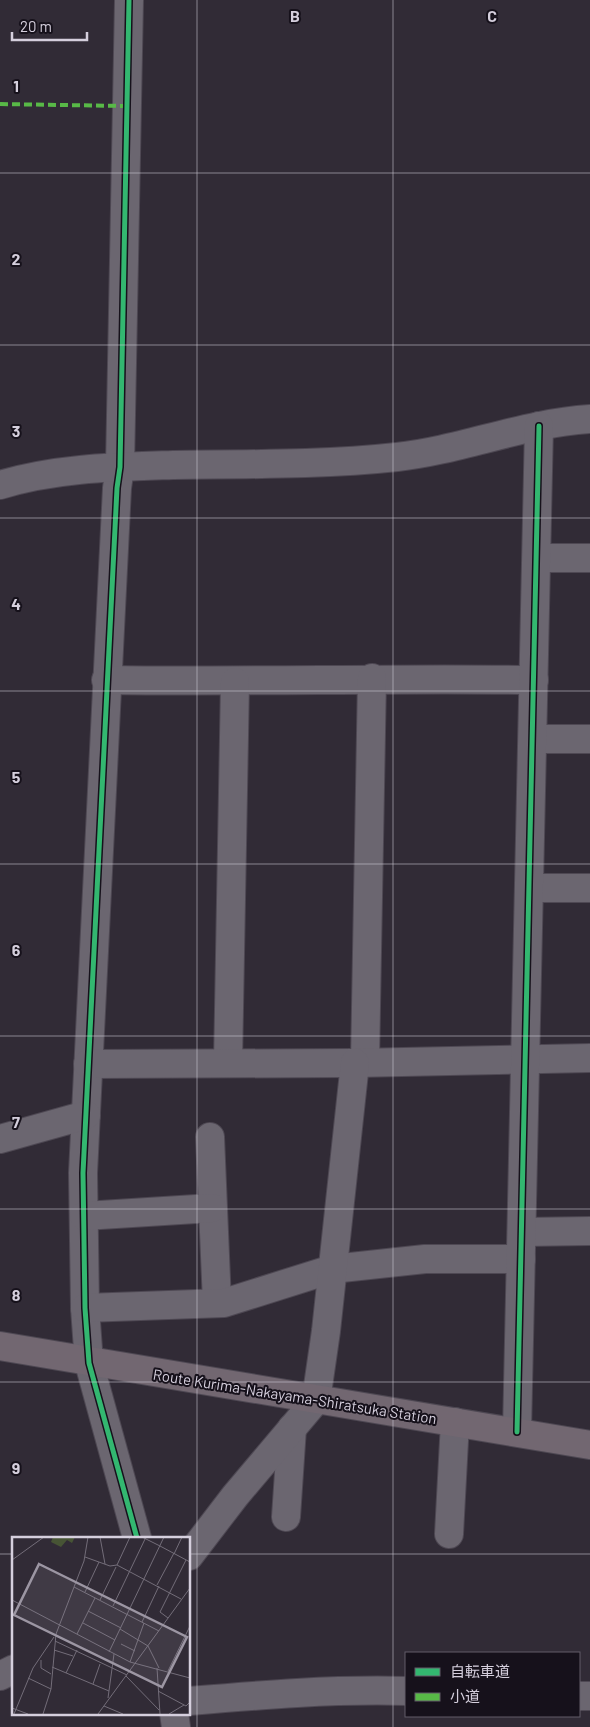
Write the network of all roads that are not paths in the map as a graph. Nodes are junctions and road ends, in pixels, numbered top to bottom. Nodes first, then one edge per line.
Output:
1 (129, 0) edge
2 (590, 419) edge
3 (539, 426) junction
4 (120, 466) junction
5 (3, 483) edge
6 (537, 558) junction
7 (590, 558) edge
8 (372, 678) junction
9 (106, 680) junction
10 (534, 680) junction
11 (235, 682) junction
12 (532, 739) junction
13 (590, 739) edge
14 (529, 888) junction
15 (590, 888) edge
16 (526, 1058) junction
17 (590, 1058) edge
18 (360, 1062) junction
19 (228, 1063) junction
20 (88, 1064) junction
21 (86, 1115) junction
22 (210, 1137) dead end
23 (0, 1139) edge
24 (212, 1208) junction
25 (84, 1216) junction
26 (590, 1231) edge
27 (522, 1232) junction
28 (521, 1259) junction
29 (332, 1269) junction
30 (217, 1303) junction
31 (86, 1308) junction
32 (0, 1346) edge
33 (88, 1363) junction
34 (316, 1400) junction
35 (455, 1422) junction
36 (292, 1428) junction
37 (517, 1432) junction
38 (590, 1445) edge
39 (286, 1517) dead end
40 (449, 1534) dead end
41 (137, 1537) edge
42 (190, 1555) edge
43 (12, 1670) edge
44 (0, 1676) edge
45 (405, 1691) edge
46 (190, 1701) edge
47 (174, 1714) edge
48 (176, 1727) edge

1 - 4 street
2 - 3 street
3 - 4 street
3 - 6 street
4 - 5 street
4 - 9 street
6 - 7 street
6 - 10 street
8 - 10 street
8 - 11 street
8 - 18 street
9 - 11 street
9 - 20 street
10 - 12 street
11 - 19 street
12 - 13 street
12 - 14 street
14 - 15 street
14 - 16 street
16 - 17 street
16 - 18 street
16 - 27 street
18 - 19 street
18 - 29 street
19 - 20 street
20 - 21 street
21 - 23 street
21 - 25 street
22 - 24 street
24 - 25 street
24 - 30 street
25 - 31 street
26 - 27 street
27 - 28 street
28 - 29 street
28 - 37 street
29 - 30 street
29 - 34 street
30 - 31 street
31 - 33 street
32 - 33 main road, Route Kurima-Nakayama-Shiratsuka Station
33 - 34 main road, Route Kurima-Nakayama-Shiratsuka Station
33 - 41 street
34 - 35 main road, Route Kurima-Nakayama-Shiratsuka Station
34 - 36 street
35 - 37 main road, Route Kurima-Nakayama-Shiratsuka Station
35 - 40 street
36 - 39 street
36 - 42 street
37 - 38 main road, Route Kurima-Nakayama-Shiratsuka Station
43 - 44 street
45 - 46 street
47 - 48 street

